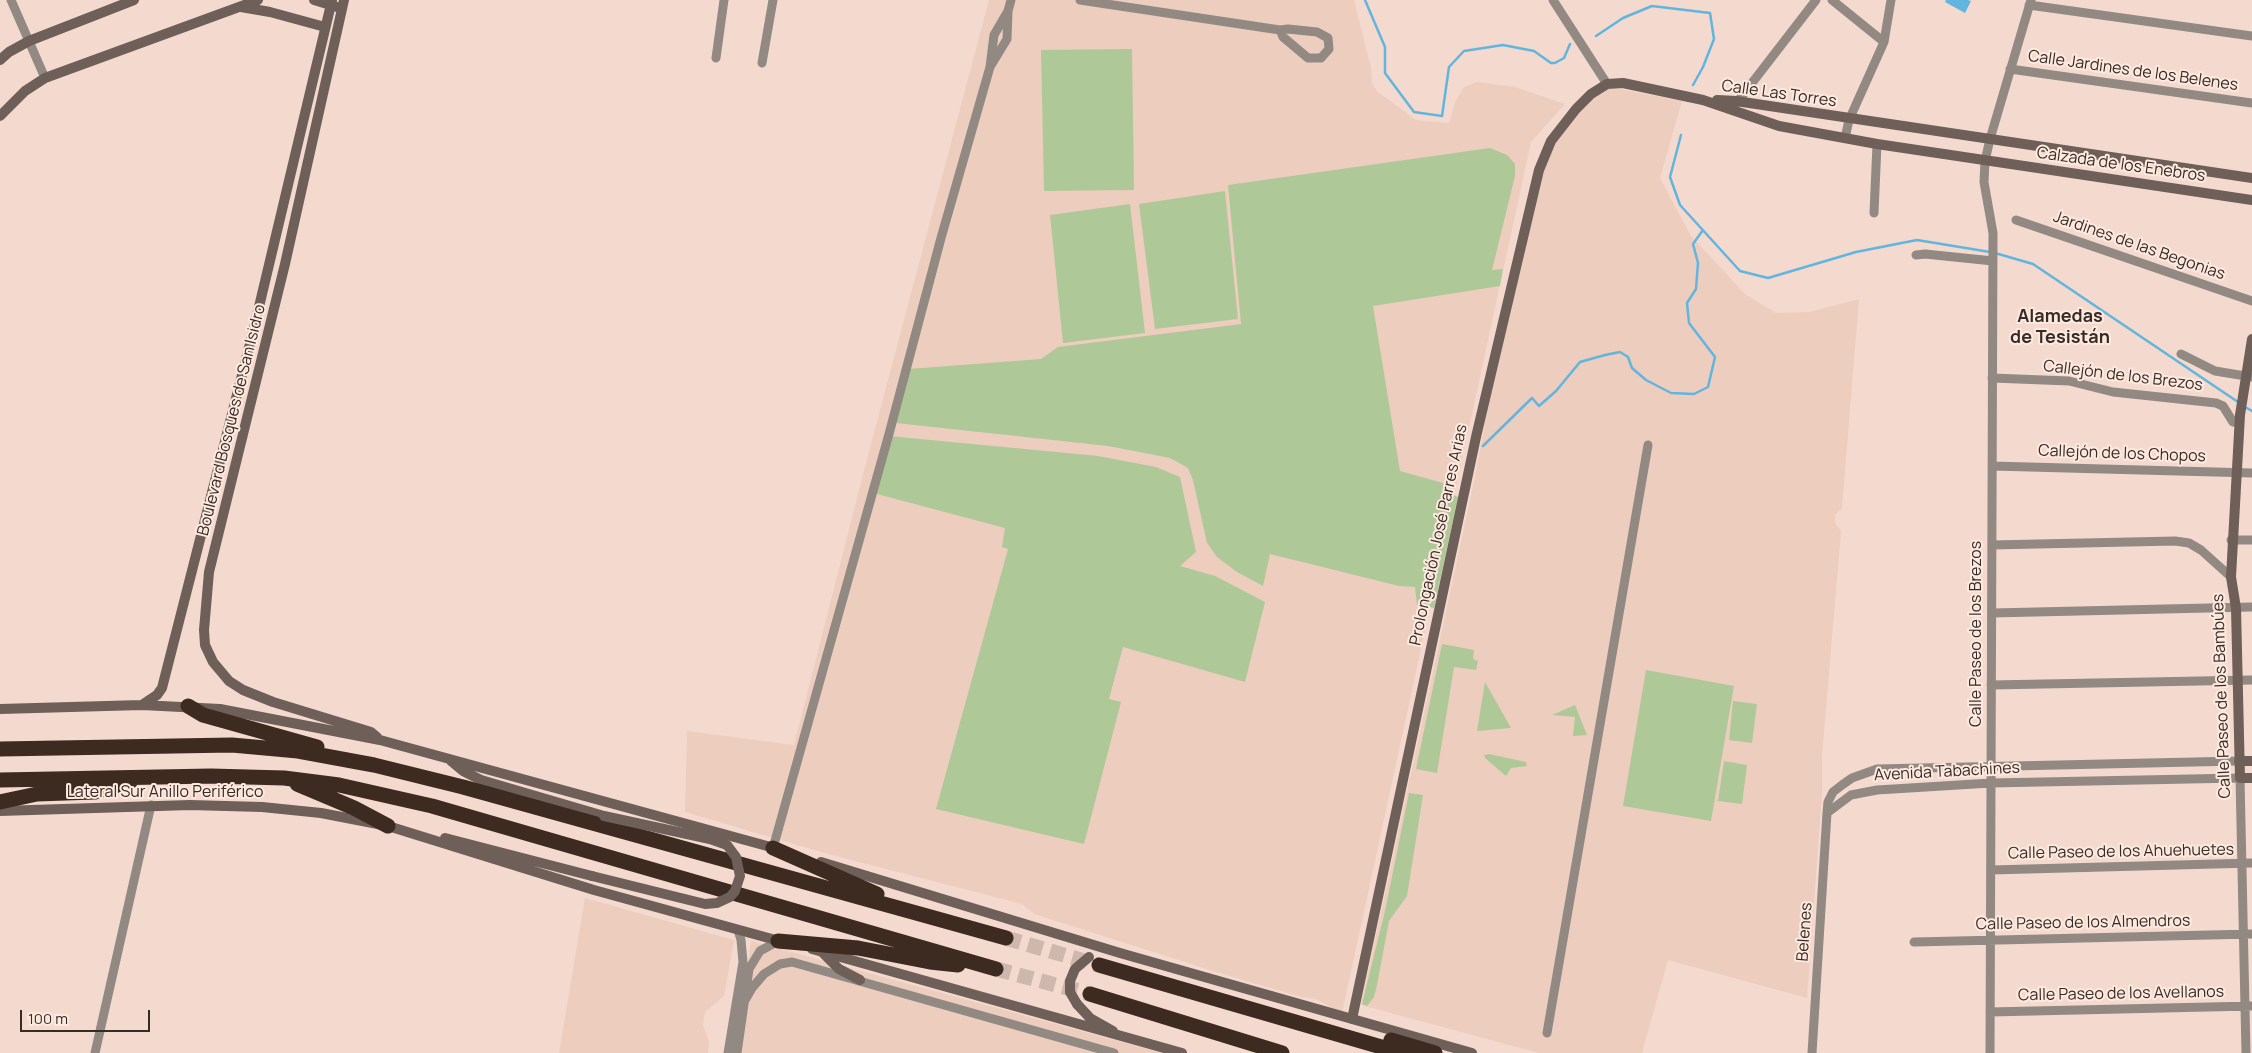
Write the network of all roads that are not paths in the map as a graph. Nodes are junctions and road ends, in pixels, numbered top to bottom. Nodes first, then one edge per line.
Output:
1 (11, 0) edge
2 (134, 0) edge
3 (258, 0) edge
4 (314, 0) edge
5 (724, 0) edge
6 (773, 0) edge
7 (1011, 0) edge
8 (1080, 0) edge
9 (1553, 0) edge
10 (1816, 0) edge
11 (1832, 0) edge
12 (1891, 0) edge
13 (331, 2) edge
14 (2030, 3) edge
15 (343, 4) edge
16 (240, 7) junction
17 (1008, 11) junction
18 (325, 27) junction
19 (1280, 30) junction
20 (2252, 36) edge
21 (29, 41) junction
22 (1884, 42) junction
23 (716, 58) dead end
24 (0, 60) edge
25 (762, 63) dead end
26 (990, 67) junction
27 (2010, 69) junction
28 (45, 78) junction
29 (1607, 84) junction
30 (2252, 103) edge
31 (1734, 106) junction
32 (1, 111) edge
33 (1849, 120) junction
34 (1845, 138) junction
35 (1990, 139) junction
36 (1877, 144) junction
37 (1985, 161) junction
38 (2252, 178) edge
39 (2252, 200) edge
40 (1874, 213) dead end
41 (2016, 220) dead end
42 (1916, 255) dead end
43 (1992, 259) junction
44 (2252, 301) edge
45 (253, 332) junction
46 (267, 336) junction
47 (2252, 339) edge
48 (2181, 354) dead end
49 (2249, 377) edge
50 (1992, 378) junction
51 (2240, 419) junction
52 (1648, 446) dead end
53 (1992, 466) junction
54 (2236, 473) junction
55 (2252, 473) edge
56 (2231, 540) junction
57 (2252, 540) edge
58 (1992, 545) junction
59 (2231, 577) junction
60 (2236, 608) junction
61 (2252, 608) edge
62 (1992, 613) junction
63 (2238, 680) junction
64 (2252, 680) edge
65 (1991, 685) junction
66 (142, 705) junction
67 (188, 706) junction
68 (0, 709) edge
69 (380, 740) junction
70 (0, 749) edge
71 (447, 758) junction
72 (2239, 761) junction
73 (2252, 761) edge
74 (374, 765) junction
75 (1991, 766) junction
76 (140, 776) junction
77 (284, 778) junction
78 (2240, 778) junction
79 (2252, 778) edge
80 (0, 780) edge
81 (1991, 784) junction
82 (0, 802) edge
83 (151, 805) junction
84 (0, 811) edge
85 (1826, 813) junction
86 (388, 826) junction
87 (429, 839) junction
88 (773, 848) junction
89 (2248, 863) edge
90 (1991, 870) junction
91 (738, 930) junction
92 (2248, 934) edge
93 (1991, 940) junction
94 (778, 941) junction
95 (1914, 942) dead end
96 (822, 952) junction
97 (1120, 953) junction
98 (1094, 961) junction
99 (744, 974) junction
100 (860, 980) junction
101 (1090, 994) tunnel mouth
102 (1210, 998) junction
103 (744, 1002) junction
104 (2248, 1006) edge
105 (1990, 1012) junction
106 (1352, 1019) junction
107 (1547, 1032) dead end
108 (1127, 1039) junction
109 (95, 1053) edge
110 (728, 1053) edge
111 (737, 1053) edge
112 (1114, 1053) edge
113 (1182, 1053) edge
114 (1282, 1053) edge
115 (1402, 1053) edge
116 (1434, 1053) edge
117 (1472, 1053) edge
118 (1812, 1053) edge
119 (1990, 1053) edge
120 (2246, 1053) edge

1 - 21 street
2 - 21 main road
3 - 16 main road
4 - 13 main road
5 - 23 street
6 - 25 street
7 - 17 street
8 - 19 street
9 - 29 street
10 - 31 street
11 - 22 street
12 - 22 street
13 - 15 main road
13 - 18 main road, Boulevard Bosques de San Isidro
14 - 20 street
14 - 27 street, Calle Paseo de los Brezos
15 - 46 main road, Boulevard Bosques de San Isidro
16 - 18 main road
16 - 28 main road
17 - 26 street
17 - 26 street
18 - 45 main road, Boulevard Bosques de San Isidro
19 - 19 street
21 - 24 main road
21 - 28 street
22 - 33 street
26 - 88 street
27 - 30 street, Calle Jardines de los Belenes
27 - 35 street, Calle Paseo de los Brezos
28 - 32 main road
29 - 31 main road, Calle Las Torres
29 - 106 main road, Prolongación José Parres Arias
31 - 33 main road, Calle Las Torres
31 - 34 main road, Calle Las Torres
33 - 34 street
33 - 35 main road, Calle Las Torres
34 - 36 main road, Calle Las Torres
35 - 37 street, Calle Paseo de los Brezos
35 - 38 main road, Calzada de los Enebros
36 - 37 main road, Calle Las Torres
36 - 40 street
37 - 39 main road, Calzada de los Enebros
37 - 43 street, Calle Paseo de los Brezos
41 - 44 street, Jardines de las Begonias
42 - 43 street
43 - 50 street, Calle Paseo de los Brezos
45 - 46 main road
45 - 66 main road, Boulevard Bosques de San Isidro
46 - 69 main road, Boulevard Bosques de San Isidro
47 - 49 main road, Calle Paseo de los Bambúes
48 - 49 street
49 - 51 main road, Calle Paseo de los Bambúes
50 - 51 street, Callejón de los Brezos
50 - 53 street, Calle Paseo de los Brezos
51 - 54 main road, Calle Paseo de los Bambúes
52 - 107 street
53 - 54 street, Callejón de los Chopos
53 - 58 street, Calle Paseo de los Brezos
54 - 55 street, Callejón de los Chopos
54 - 56 main road, Calle Paseo de los Bambúes
56 - 57 street
56 - 59 main road, Calle Paseo de los Bambúes
58 - 59 street
58 - 62 street, Calle Paseo de los Brezos
59 - 60 main road, Calle Paseo de los Bambúes
60 - 61 street
60 - 62 street
60 - 63 main road, Calle Paseo de los Bambúes
62 - 65 street, Calle Paseo de los Brezos
63 - 64 street
63 - 65 street
63 - 72 main road, Calle Paseo de los Bambúes
65 - 75 street, Calle Paseo de los Brezos
66 - 67 main road
66 - 68 main road
67 - 69 main road
67 - 74 highway
69 - 71 main road
70 - 74 highway
71 - 87 main road, bridge
71 - 88 main road
72 - 73 main road, Avenida Tabachines
72 - 75 street, Avenida Tabachines
72 - 78 main road, Calle Paseo de los Bambúes
74 - 88 highway
75 - 81 street, Calle Paseo de los Brezos
75 - 85 street, Avenida Tabachines
76 - 77 highway
76 - 80 highway
76 - 82 highway
77 - 86 highway
77 - 94 highway
78 - 79 main road, Avenida Tabachines
78 - 81 street, Avenida Tabachines
78 - 89 street, Calle Paseo de los Bambúes
81 - 85 street, Avenida Tabachines
81 - 90 street, Calle Paseo de los Brezos
83 - 84 main road, Lateral Sur Anillo Periférico
83 - 86 main road, Lateral Sur Anillo Periférico
83 - 109 street
85 - 118 street, Belenes
86 - 87 main road, Lateral Sur Anillo Periférico
87 - 91 main road, Lateral Sur Anillo Periférico
88 - 97 main road
89 - 90 street, Calle Paseo de los Ahuehuetes
89 - 92 street, Calle Paseo de los Bambúes
90 - 93 street, Calle Paseo de los Brezos
91 - 94 main road, Lateral Sur Anillo Periférico
91 - 99 street
92 - 93 street, Calle Paseo de los Almendros
92 - 104 street, Calle Paseo de los Bambúes
93 - 95 street, Calle Paseo de los Almendros
93 - 105 street, Calle Paseo de los Brezos
94 - 96 main road, Lateral Sur Anillo Periférico
94 - 99 street
96 - 100 main road
96 - 108 main road, Lateral Sur Anillo Periférico
97 - 98 main road
97 - 106 main road
98 - 102 highway
98 - 108 main road, bridge
99 - 103 street
99 - 110 street
100 - 103 street
100 - 112 street
101 - 114 highway
102 - 115 highway
102 - 116 highway
103 - 111 street
104 - 105 street, Calle Paseo de los Avellanos
104 - 120 street, Calle Paseo de los Bambúes
105 - 119 street, Calle Paseo de los Brezos
106 - 117 main road
108 - 113 main road

